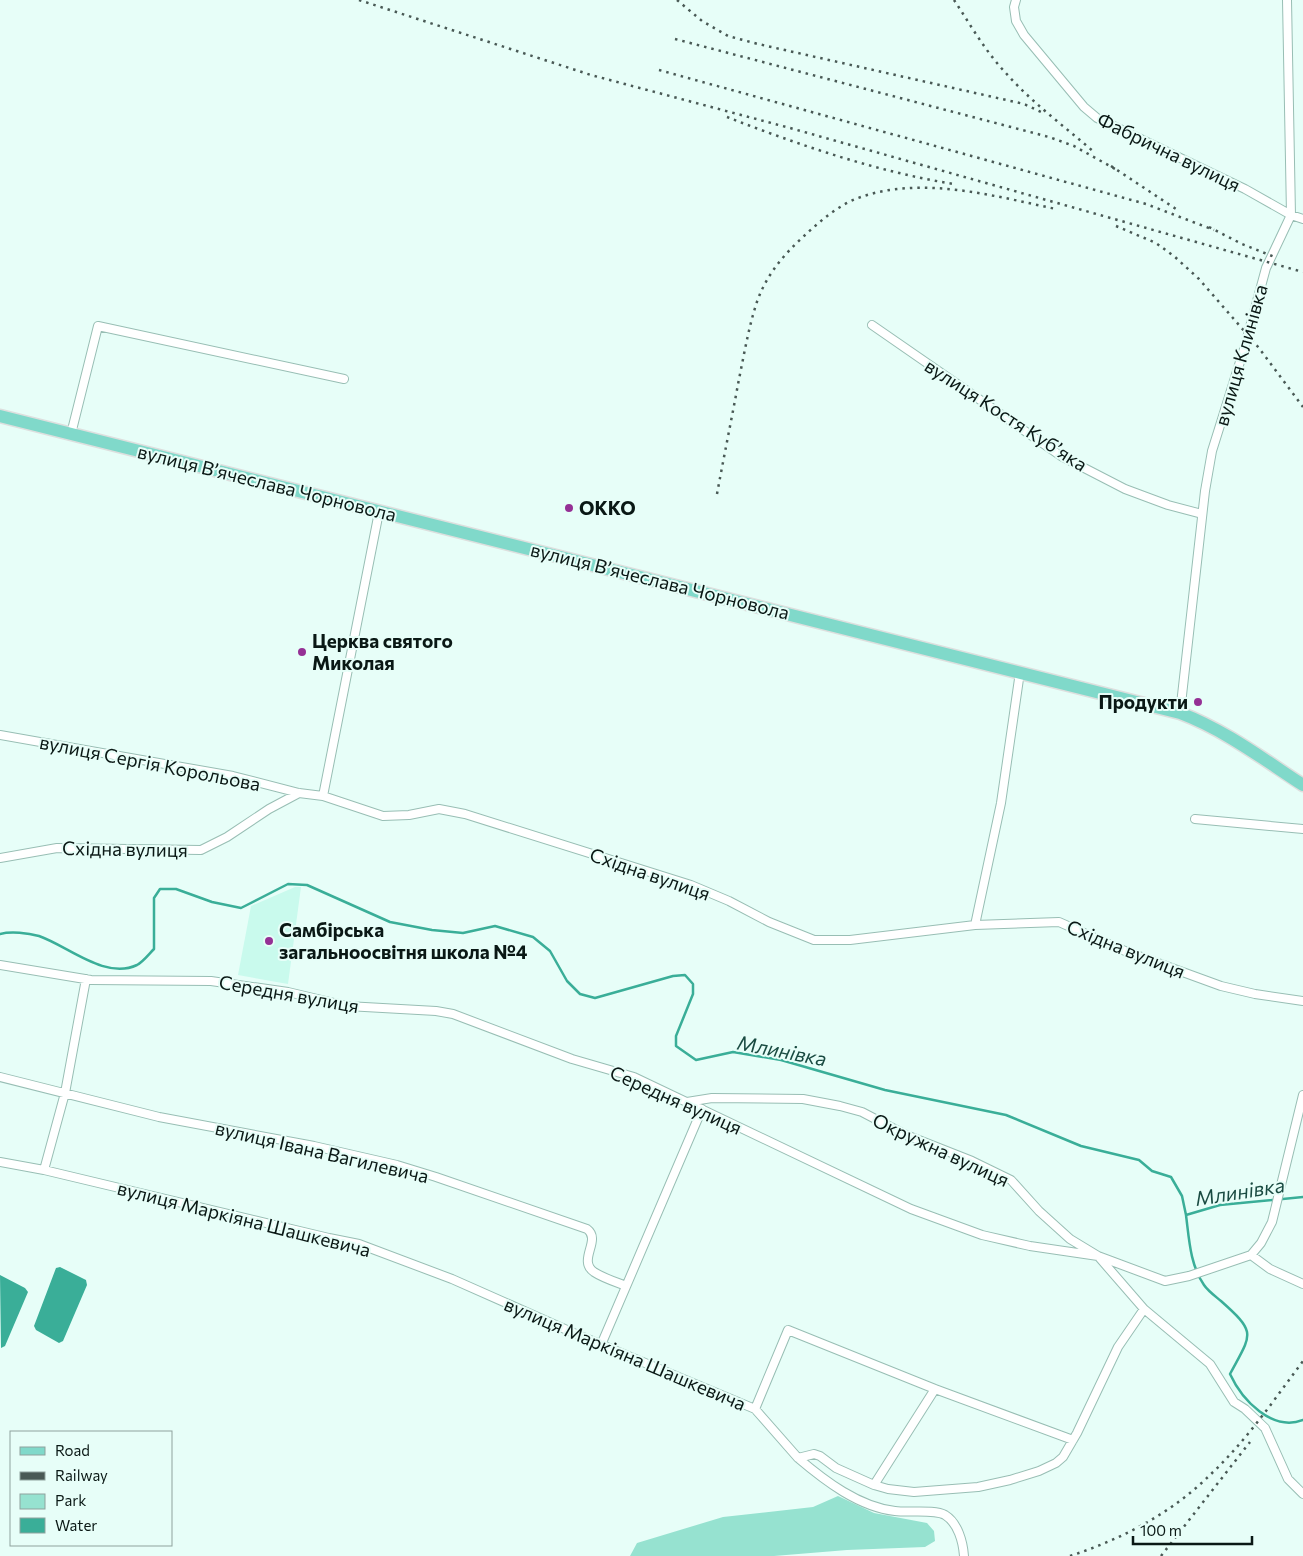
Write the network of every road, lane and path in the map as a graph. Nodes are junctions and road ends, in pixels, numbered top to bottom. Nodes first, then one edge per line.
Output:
1 (1016, 0) edge
2 (1287, 0) edge
3 (1291, 215) junction
4 (1303, 219) edge
5 (872, 325) dead end
6 (344, 379) dead end
7 (0, 416) edge
8 (71, 434) junction
9 (379, 512) junction
10 (1202, 514) junction
11 (1020, 672) junction
12 (1180, 713) junction
13 (0, 735) edge
14 (1303, 785) edge
15 (299, 793) junction
16 (323, 796) junction
17 (1195, 818) dead end
18 (1303, 830) edge
19 (0, 858) edge
20 (976, 925) junction
21 (0, 965) edge
22 (86, 978) junction
23 (1303, 1001) edge
24 (0, 1077) edge
25 (65, 1093) junction
26 (1303, 1095) edge
27 (688, 1102) junction
28 (702, 1108) junction
29 (0, 1162) edge
30 (44, 1170) junction
31 (1251, 1254) junction
32 (1098, 1256) junction
33 (1303, 1284) edge
34 (626, 1286) junction
35 (1144, 1309) junction
36 (601, 1345) junction
37 (935, 1389) junction
38 (755, 1409) junction
39 (1073, 1440) junction
40 (798, 1458) junction
41 (874, 1485) junction
42 (1303, 1494) edge
43 (964, 1556) edge

1 - 3 street, Фабрична вулиця
2 - 3 street, вулиця Клинівка
3 - 4 street, Фабрична вулиця
3 - 10 street, вулиця Клинівка
5 - 10 street, вулиця Костя Кубʼяка
6 - 8 street
7 - 8 main road, вулиця Вʼячеслава Чорновола
8 - 9 main road, вулиця Вʼячеслава Чорновола
9 - 11 main road, вулиця Вʼячеслава Чорновола
9 - 16 street
10 - 12 street, вулиця Клинівка
11 - 12 main road, вулиця Вʼячеслава Чорновола
11 - 20 street
12 - 14 main road, вулиця Вʼячеслава Чорновола
13 - 15 street, вулиця Сергія Корольова
15 - 16 street, Східна вулиця
15 - 19 street, Східна вулиця
16 - 20 street, Східна вулиця
17 - 18 street
20 - 23 street, Східна вулиця
21 - 22 street, Середня вулиця
22 - 25 street
22 - 27 street, Середня вулиця
24 - 25 street, вулиця Івана Вагилевича
25 - 30 street
25 - 34 street, вулиця Івана Вагилевича
26 - 31 street
27 - 28 street, Середня вулиця
27 - 32 street, Окружна вулиця
28 - 32 street, Середня вулиця
28 - 34 street
29 - 30 street, вулиця Маркіяна Шашкевича
30 - 36 street, вулиця Маркіяна Шашкевича
31 - 32 street, Окружна вулиця
31 - 33 street
32 - 35 street
34 - 36 street
35 - 39 street
35 - 42 street
36 - 38 street, вулиця Маркіяна Шашкевича
37 - 38 street
37 - 39 street
37 - 41 street
38 - 40 street, вулиця Маркіяна Шашкевича
39 - 41 street
40 - 41 street
40 - 43 street, вулиця Маркіяна Шашкевича

